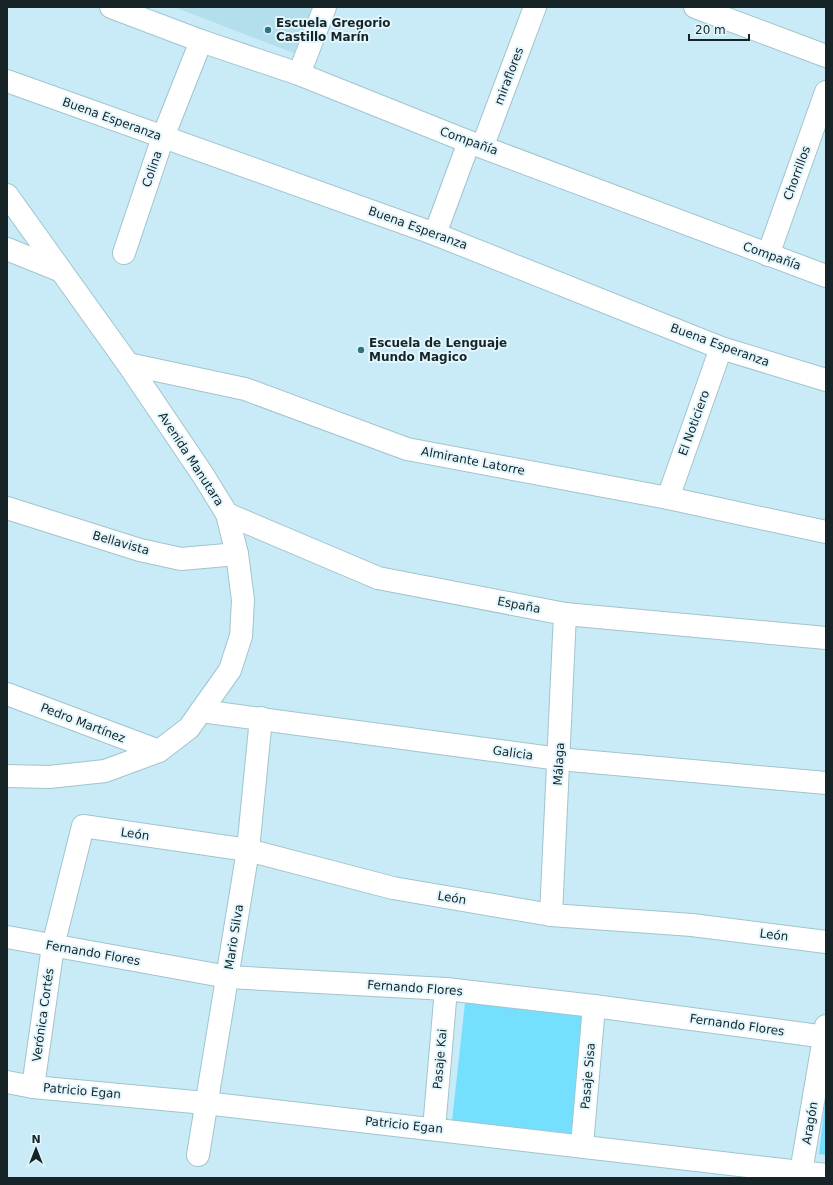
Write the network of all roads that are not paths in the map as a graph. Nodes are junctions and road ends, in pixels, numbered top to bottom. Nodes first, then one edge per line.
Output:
1 (111, 7) edge
2 (325, 7) edge
3 (536, 7) edge
4 (695, 7) edge
5 (201, 41) junction
6 (826, 56) edge
7 (299, 74) junction
8 (7, 82) edge
9 (826, 92) edge
10 (163, 137) junction
11 (476, 144) junction
12 (7, 194) edge
13 (435, 234) junction
14 (7, 249) edge
15 (124, 253) dead end
16 (768, 255) junction
17 (60, 270) junction
18 (826, 276) edge
19 (721, 348) junction
20 (128, 364) junction
21 (826, 380) edge
22 (668, 498) junction
23 (7, 508) edge
24 (227, 514) junction
25 (826, 532) edge
26 (238, 554) junction
27 (565, 614) junction
28 (826, 638) edge
29 (7, 694) edge
30 (201, 710) junction
31 (261, 718) junction
32 (159, 751) junction
33 (559, 759) junction
34 (7, 776) edge
35 (826, 783) edge
36 (83, 826) joint
37 (248, 850) junction
38 (551, 915) junction
39 (7, 937) edge
40 (826, 942) edge
41 (53, 946) junction
42 (228, 977) junction
43 (446, 989) junction
44 (594, 1006) junction
45 (825, 1033) edge
46 (7, 1082) edge
47 (33, 1087) junction
48 (206, 1103) junction
49 (434, 1128) junction
50 (582, 1146) junction
51 (198, 1155) dead end
52 (801, 1172) junction
53 (826, 1175) edge

1 - 5 street, Compañía
2 - 7 street
3 - 11 street, miraflores
4 - 6 street
5 - 7 street, Compañía
5 - 10 street, Colina
7 - 11 street, Compañía
8 - 10 street, Buena Esperanza
9 - 16 street, Chorrillos
10 - 13 street, Buena Esperanza
10 - 15 street, Colina
11 - 13 street, miraflores
11 - 16 street, Compañía
12 - 17 street, Avenida Manutara
13 - 19 street, Buena Esperanza
14 - 17 street
16 - 18 street, Compañía
17 - 20 street, Avenida Manutara
19 - 21 street, Buena Esperanza
19 - 22 street, El Noticiero
20 - 22 street, Almirante Latorre
20 - 24 street, Avenida Manutara
22 - 25 street, Almirante Latorre
23 - 26 street, Bellavista
24 - 26 street, Avenida Manutara
24 - 27 street, España
26 - 30 street, Avenida Manutara
27 - 28 street, España
27 - 33 street, Málaga
29 - 32 street, Pedro Martínez
30 - 31 street, Galicia
30 - 32 street, Avenida Manutara
31 - 33 street, Galicia
31 - 37 street, Mario Silva
32 - 34 street, Avenida Manutara
33 - 35 street, Galicia
33 - 38 street, Málaga
36 - 37 street, León
36 - 41 street, Verónica Cortés
37 - 38 street, León
37 - 42 street, Mario Silva
38 - 40 street, León
39 - 41 street, Fernando Flores
41 - 42 street, Fernando Flores
41 - 47 street, Verónica Cortés
42 - 43 street, Fernando Flores
42 - 48 street, Mario Silva
43 - 44 street, Fernando Flores
43 - 49 street, Pasaje Kai
44 - 45 street, Fernando Flores
44 - 50 street, Pasaje Sisa
45 - 52 street, Aragón
46 - 47 street, Patricio Egan
47 - 48 street, Patricio Egan
48 - 49 street, Patricio Egan
48 - 51 street, Mario Silva
49 - 50 street, Patricio Egan
50 - 52 street, Patricio Egan
52 - 53 street, Patricio Egan

